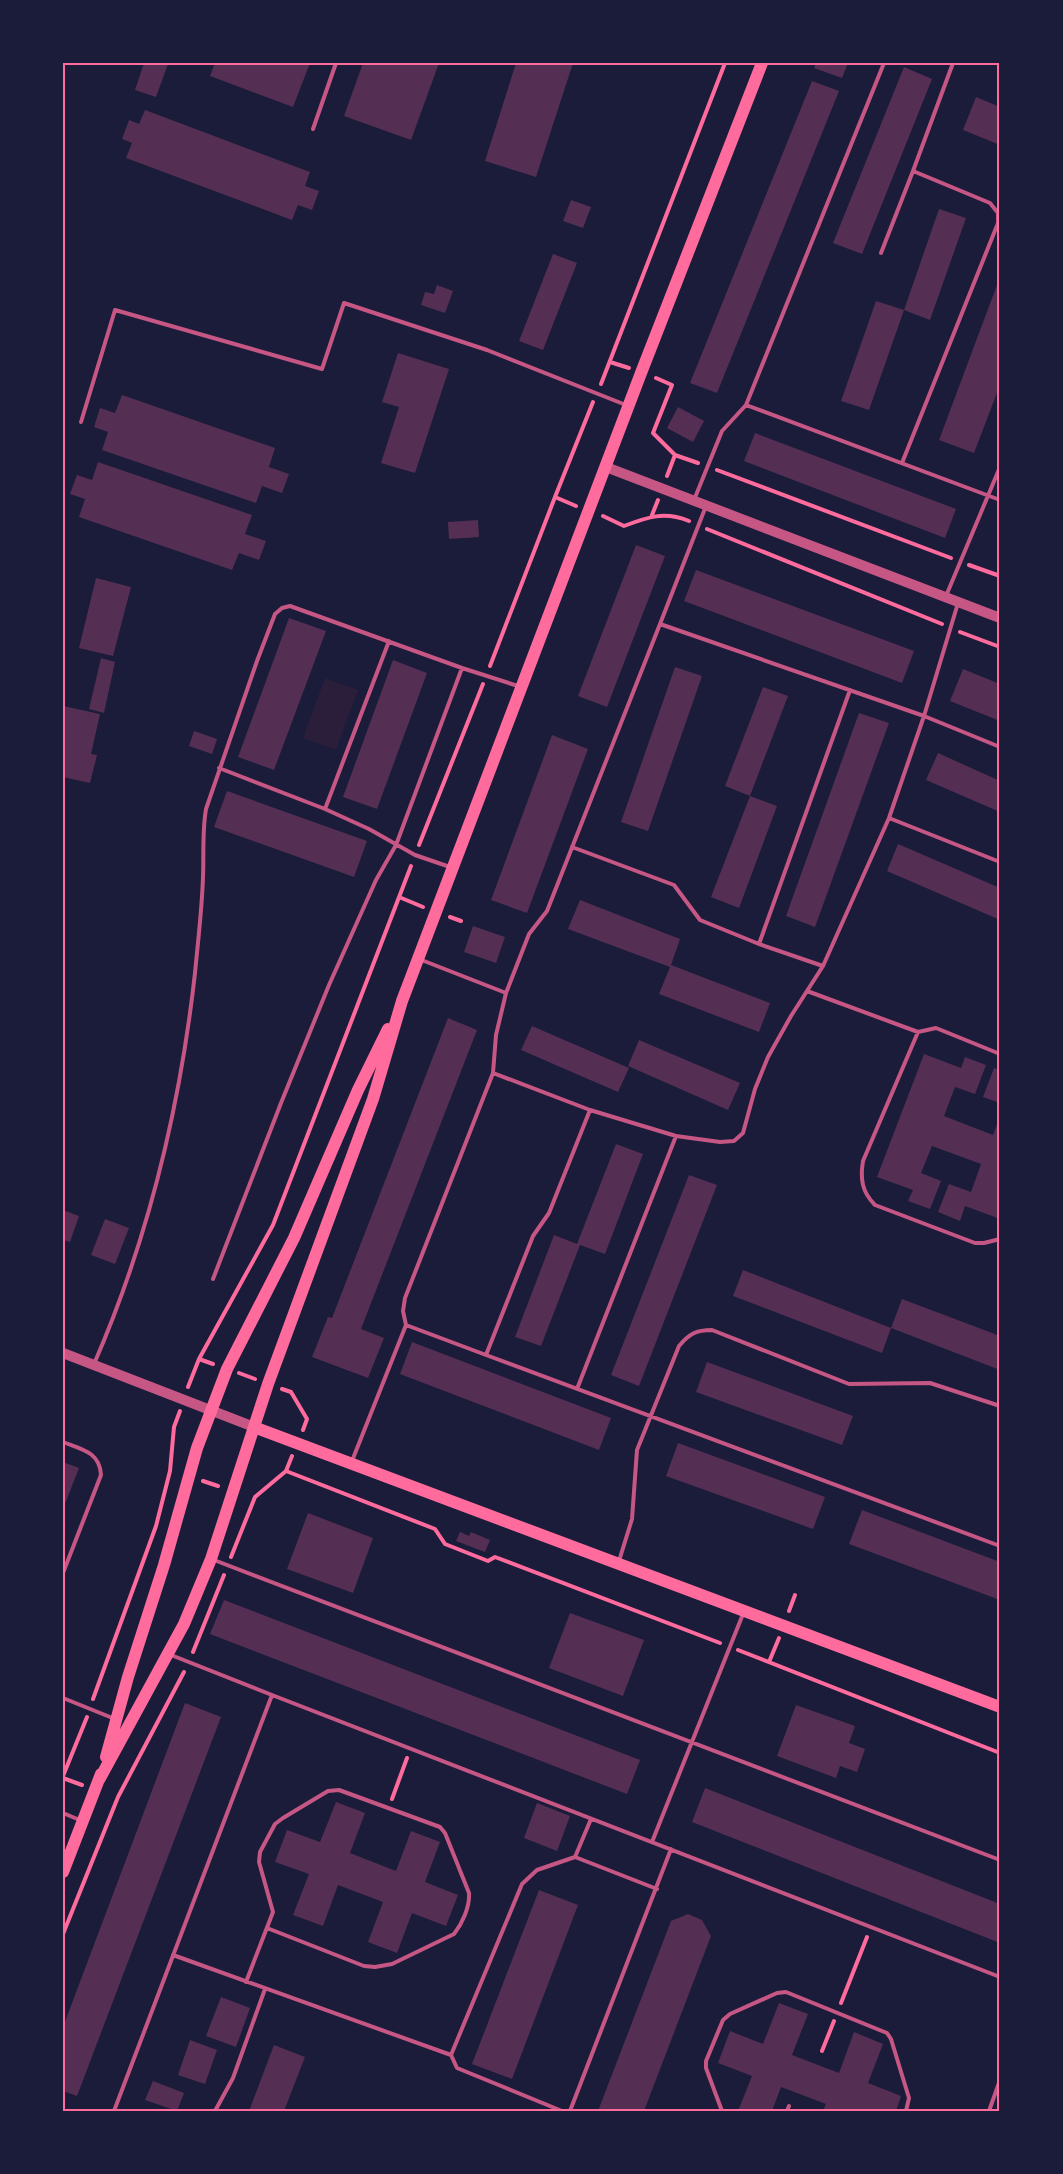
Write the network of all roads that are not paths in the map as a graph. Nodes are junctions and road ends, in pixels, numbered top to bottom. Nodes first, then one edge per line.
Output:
1 (336, 63) edge
2 (762, 63) edge
3 (885, 63) edge
4 (954, 63) edge
5 (313, 129) dead end
6 (913, 171) junction
7 (880, 253) dead end
8 (746, 405) junction
9 (629, 406) junction
10 (81, 422) dead end
11 (902, 463) junction
12 (606, 467) junction
13 (1000, 467) edge
14 (989, 495) junction
15 (1000, 500) edge
16 (694, 501) junction
17 (706, 505) junction
18 (946, 597) junction
19 (958, 602) junction
20 (1000, 618) edge
21 (660, 624) junction
22 (389, 641) junction
23 (462, 668) junction
24 (522, 687) junction
25 (850, 690) junction
26 (924, 716) junction
27 (1000, 747) edge
28 (219, 768) junction
29 (325, 809) junction
30 (889, 818) junction
31 (396, 845) junction
32 (572, 847) junction
33 (1000, 862) edge
34 (453, 867) junction
35 (759, 944) junction
36 (418, 959) junction
37 (823, 966) junction
38 (807, 991) junction
39 (506, 993) junction
40 (402, 1001) junction
41 (918, 1032) junction
42 (1000, 1054) edge
43 (493, 1072) junction
44 (591, 1110) junction
45 (676, 1136) junction
46 (1000, 1239) edge
47 (213, 1279) dead end
48 (406, 1325) junction
49 (63, 1353) edge
50 (486, 1355) junction
51 (93, 1365) junction
52 (577, 1389) junction
53 (1000, 1406) edge
54 (211, 1411) junction
55 (650, 1417) junction
56 (254, 1427) junction
57 (63, 1442) edge
58 (351, 1464) junction
59 (1000, 1546) edge
60 (211, 1559) junction
61 (618, 1564) junction
62 (63, 1573) edge
63 (743, 1612) junction
64 (167, 1653) junction
65 (272, 1695) junction
66 (63, 1698) edge
67 (1000, 1707) edge
68 (116, 1719) junction
69 (692, 1743) junction
70 (99, 1780) junction
71 (63, 1813) edge
72 (591, 1819) junction
73 (83, 1822) junction
74 (652, 1842) junction
75 (671, 1849) junction
76 (575, 1857) junction
77 (1000, 1860) edge
78 (63, 1872) edge
79 (657, 1889) junction
80 (267, 1928) junction
81 (173, 1955) junction
82 (1000, 1977) edge
83 (246, 1982) junction
84 (265, 1989) junction
85 (451, 2055) junction
86 (1000, 2080) edge
87 (114, 2111) edge
88 (215, 2111) edge
89 (562, 2111) edge
90 (570, 2111) edge
91 (722, 2111) edge
92 (906, 2111) edge
93 (989, 2111) edge

1 - 5 lane
2 - 9 main road
3 - 8 lane
4 - 6 lane
6 - 7 lane
6 - 11 lane
8 - 11 lane
8 - 16 lane
9 - 10 lane
9 - 12 main road
11 - 14 lane
12 - 16 street
12 - 24 main road
13 - 14 lane
14 - 15 lane
14 - 18 lane
16 - 17 street
17 - 18 street
17 - 21 lane
18 - 19 street
19 - 20 street
19 - 26 lane
21 - 25 lane
21 - 32 lane
22 - 23 lane
22 - 28 lane
22 - 29 lane
23 - 24 lane
23 - 31 lane
24 - 34 main road
25 - 26 lane
25 - 35 lane
26 - 27 lane
26 - 30 lane
28 - 29 lane
28 - 51 lane
29 - 31 lane
30 - 33 lane
30 - 37 lane
31 - 34 lane
31 - 47 lane
32 - 35 lane
32 - 39 lane
34 - 36 main road
35 - 37 lane
36 - 39 lane
36 - 40 main road
37 - 38 lane
38 - 41 lane
38 - 45 lane
39 - 43 lane
40 - 54 main road
40 - 56 main road
41 - 42 lane
41 - 46 lane
43 - 44 lane
43 - 48 lane
44 - 45 lane
44 - 50 lane
45 - 52 lane
48 - 50 lane
48 - 58 lane
49 - 51 street
50 - 52 lane
51 - 54 street
52 - 55 lane
53 - 55 lane
54 - 56 street
54 - 68 main road
55 - 59 lane
55 - 61 lane
56 - 58 main road
56 - 60 main road
57 - 62 lane
58 - 61 main road
60 - 64 main road
60 - 69 lane
61 - 63 main road
63 - 67 main road
63 - 69 lane
64 - 65 lane
64 - 70 main road
65 - 72 lane
65 - 81 lane
66 - 68 lane
68 - 70 main road
69 - 74 lane
69 - 77 lane
70 - 73 main road
71 - 73 lane
72 - 74 lane
72 - 76 lane
73 - 78 main road
74 - 75 lane
75 - 79 lane
75 - 82 lane
76 - 79 lane
76 - 85 lane
79 - 90 lane
80 - 80 lane
80 - 83 lane
81 - 83 lane
81 - 87 lane
83 - 84 lane
84 - 85 lane
84 - 88 lane
85 - 89 lane
86 - 93 lane
91 - 92 lane

